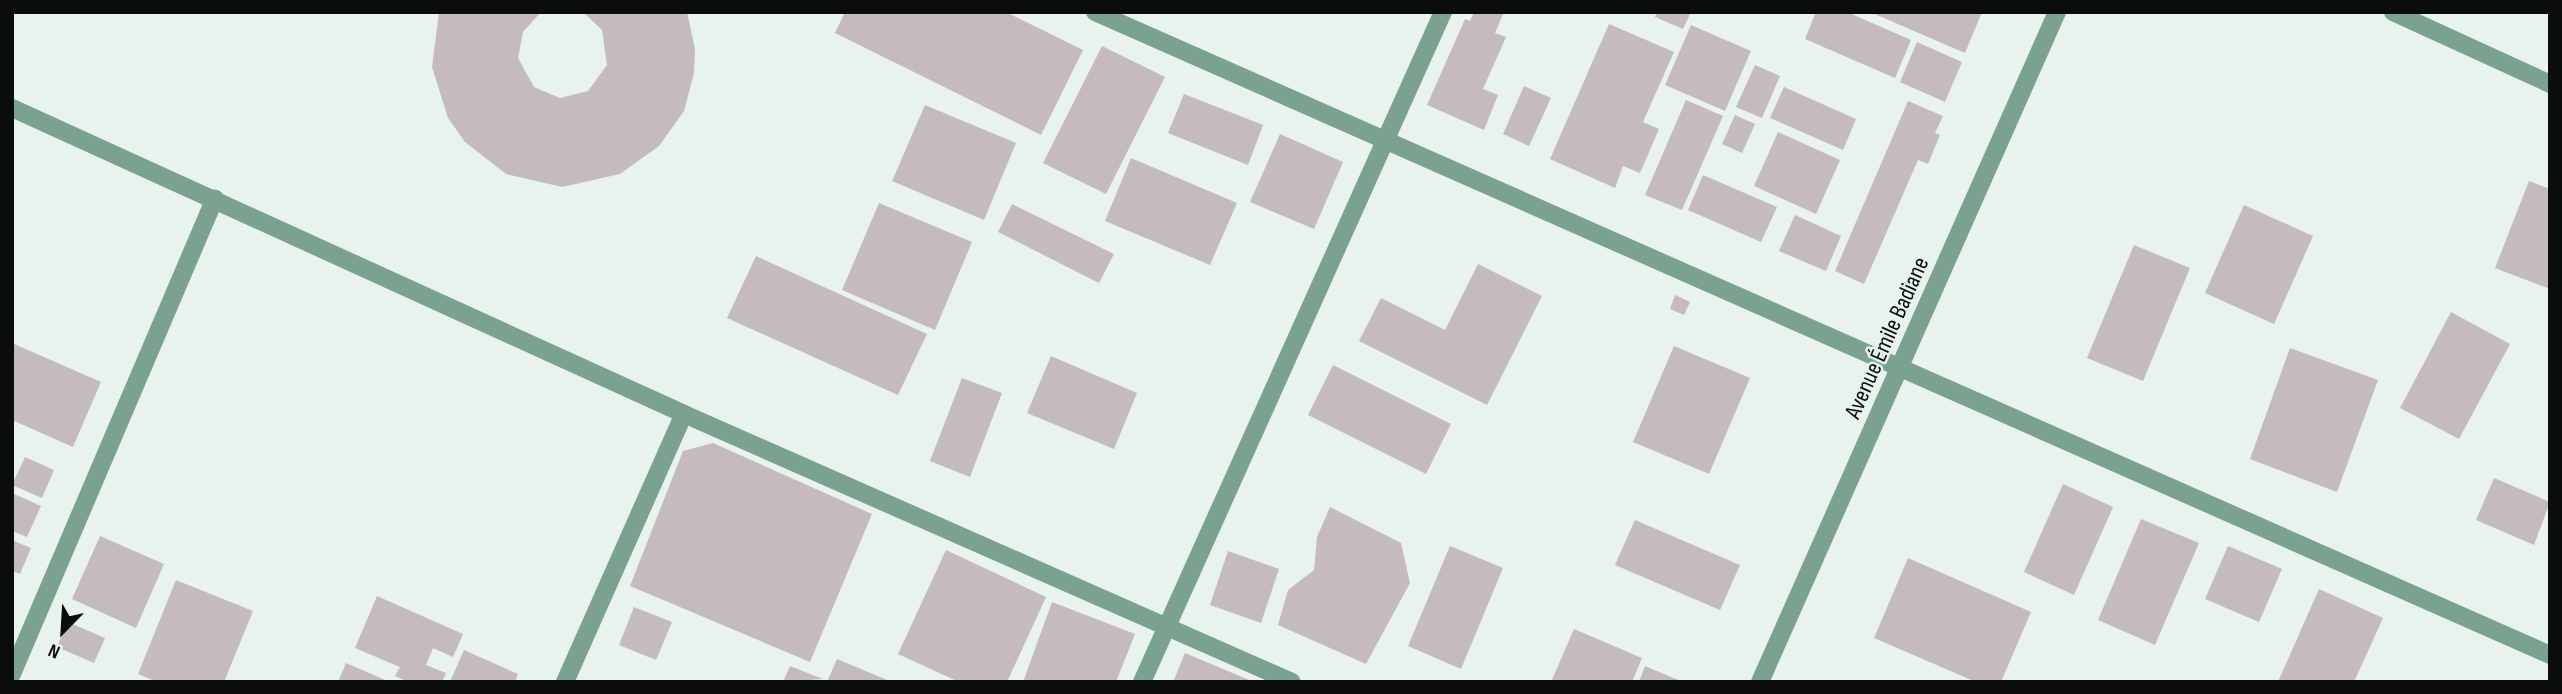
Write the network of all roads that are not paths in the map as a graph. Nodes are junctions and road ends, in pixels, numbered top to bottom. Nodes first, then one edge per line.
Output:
1 (1095, 12) edge
2 (1443, 12) edge
3 (2057, 12) edge
4 (2393, 12) edge
5 (2550, 84) edge
6 (12, 108) edge
7 (1383, 142) junction
8 (215, 198) junction
9 (1901, 368) junction
10 (684, 414) junction
11 (1166, 629) junction
12 (2550, 655) edge
13 (12, 674) edge
14 (565, 682) edge
15 (1142, 682) edge
16 (1292, 682) edge
17 (1760, 682) edge

1 - 7 street
2 - 7 street
3 - 9 street, Avenue Émile Badiane
4 - 5 street
6 - 8 street
7 - 9 street
7 - 11 street
8 - 10 street
8 - 13 street
9 - 12 street
9 - 17 street, Avenue Émile Badiane
10 - 11 street
10 - 14 street
11 - 15 street
11 - 16 street

